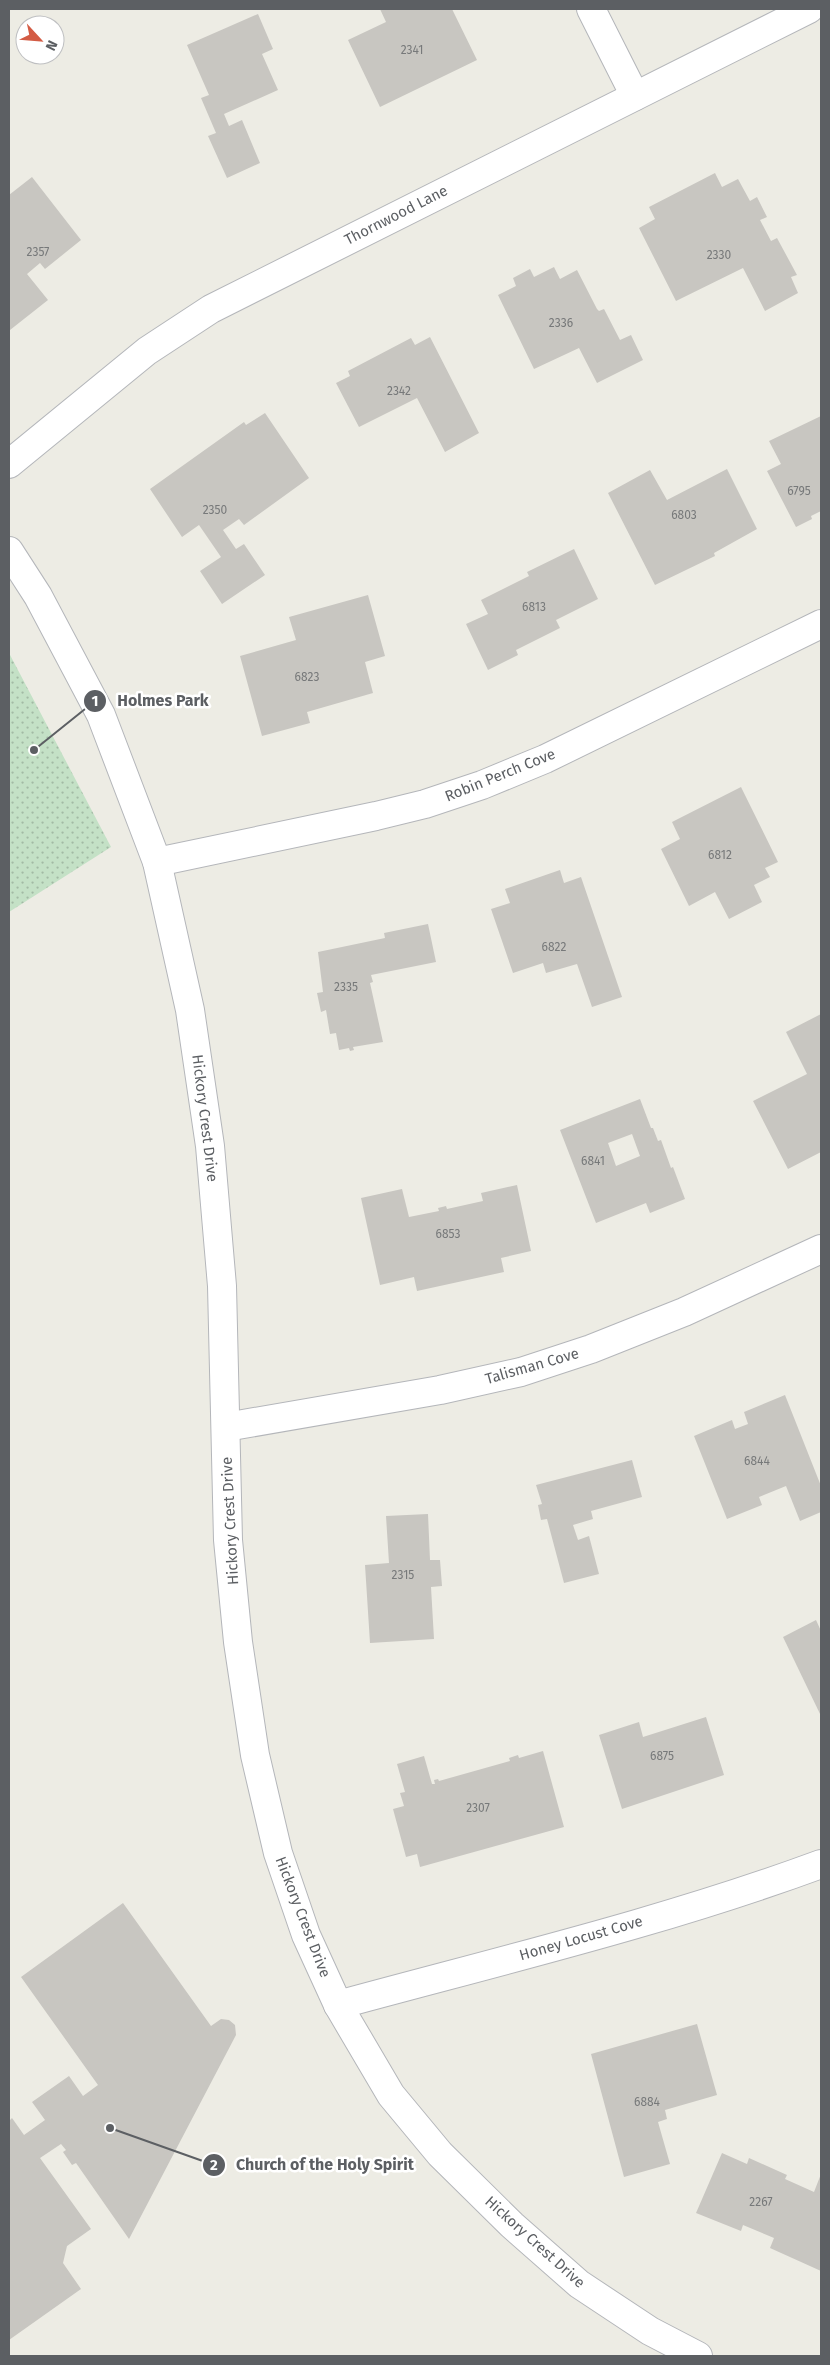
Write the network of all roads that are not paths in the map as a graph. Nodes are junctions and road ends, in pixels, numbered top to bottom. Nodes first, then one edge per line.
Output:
1 (591, 9) edge
2 (809, 9) edge
3 (635, 96) junction
4 (9, 464) edge
5 (9, 552) edge
6 (821, 624) edge
7 (157, 862) junction
8 (821, 1249) edge
9 (226, 1427) junction
10 (821, 1864) edge
11 (338, 2006) junction
12 (698, 2356) edge

1 - 3 street
2 - 3 street, Thornwood Lane
3 - 4 street, Thornwood Lane
5 - 7 street, Hickory Crest Drive
6 - 7 street, Robin Perch Cove
7 - 9 street, Hickory Crest Drive
8 - 9 street, Talisman Cove
9 - 11 street, Hickory Crest Drive
10 - 11 street, Honey Locust Cove
11 - 12 street, Hickory Crest Drive

